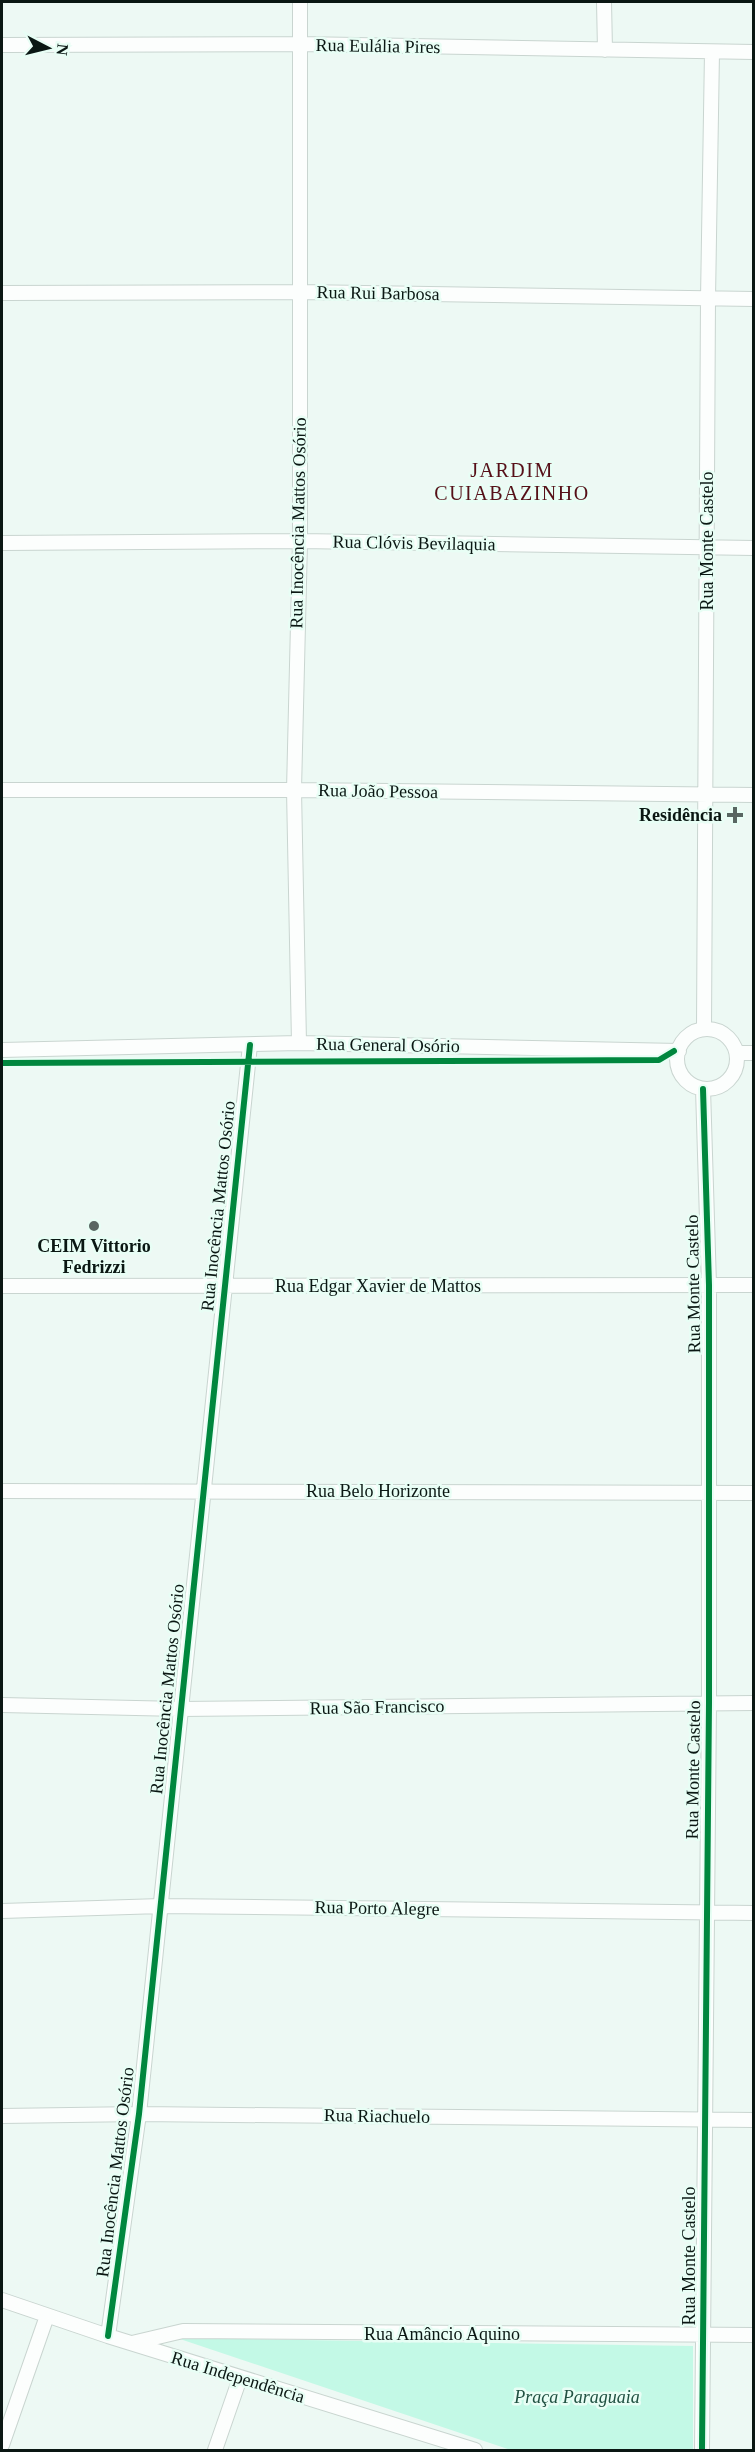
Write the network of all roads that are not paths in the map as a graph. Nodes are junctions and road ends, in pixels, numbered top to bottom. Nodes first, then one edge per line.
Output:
1 (300, 2) edge
2 (604, 2) edge
3 (300, 44) junction
4 (2, 45) edge
5 (605, 50) junction
6 (712, 52) junction
7 (753, 52) edge
8 (300, 292) junction
9 (2, 293) edge
10 (708, 299) junction
11 (753, 299) edge
12 (300, 541) junction
13 (2, 543) edge
14 (707, 548) junction
15 (753, 548) edge
16 (2, 790) edge
17 (294, 790) junction
18 (705, 795) junction
19 (753, 795) edge
20 (704, 1029) junction
21 (299, 1043) junction
22 (250, 1045) junction
23 (2, 1050) edge
24 (678, 1051) junction
25 (737, 1053) junction
26 (753, 1053) edge
27 (703, 1089) junction
28 (709, 1285) junction
29 (753, 1285) edge
30 (2, 1286) edge
31 (225, 1286) junction
32 (204, 1490) junction
33 (2, 1491) edge
34 (708, 1493) junction
35 (753, 1493) edge
36 (709, 1703) junction
37 (753, 1703) edge
38 (2, 1705) edge
39 (180, 1709) junction
40 (161, 1906) junction
41 (2, 1911) edge
42 (706, 1912) junction
43 (753, 1913) edge
44 (140, 2114) junction
45 (2, 2116) edge
46 (705, 2120) junction
47 (753, 2120) edge
48 (2, 2300) edge
49 (47, 2316) junction
50 (753, 2335) edge
51 (108, 2336) junction
52 (703, 2336) junction
53 (132, 2343) junction
54 (240, 2378) junction
55 (2, 2445) edge
56 (443, 2446) edge
57 (215, 2451) edge
58 (475, 2451) edge
59 (702, 2451) edge

1 - 3 street, Rua Inocência Mattos Osório
2 - 5 street
3 - 4 street, Rua Eulália Pires
3 - 5 street, Rua Eulália Pires
3 - 8 street, Rua Inocência Mattos Osório
5 - 6 street, Rua Eulália Pires
6 - 7 street, Rua Eulália Pires
6 - 10 street, Rua Monte Castelo
8 - 9 street, Rua Rui Barbosa
8 - 10 street, Rua Rui Barbosa
8 - 12 street, Rua Inocência Mattos Osório
10 - 11 street, Rua Rui Barbosa
10 - 14 street, Rua Monte Castelo
12 - 13 street, Rua Clóvis Bevilaquia
12 - 14 street, Rua Clóvis Bevilaquia
12 - 17 street, Rua Inocência Mattos Osório
14 - 15 street, Rua Clóvis Bevilaquia
14 - 18 street, Rua Monte Castelo
16 - 17 street, Rua João Pessoa
17 - 18 street, Rua João Pessoa
17 - 21 street, Rua Inocência Mattos Osório
18 - 19 street, Rua João Pessoa
18 - 20 street, Rua Monte Castelo
20 - 24 street
20 - 25 street
21 - 22 street, Rua General Osório
21 - 24 street, Rua General Osório
22 - 23 street, Rua General Osório
22 - 31 street, Rua Inocência Mattos Osório
24 - 27 street
25 - 26 street
25 - 27 street
27 - 28 street, Rua Monte Castelo
28 - 29 street, Rua Edgar Xavier de Mattos
28 - 31 street, Rua Edgar Xavier de Mattos
28 - 34 street, Rua Monte Castelo
30 - 31 street, Rua Edgar Xavier de Mattos
31 - 32 street, Rua Inocência Mattos Osório
32 - 33 street, Rua Belo Horizonte
32 - 34 street, Rua Belo Horizonte
32 - 39 street, Rua Inocência Mattos Osório
34 - 35 street, Rua Belo Horizonte
34 - 36 street, Rua Monte Castelo
36 - 37 street, Rua São Francisco
36 - 39 street, Rua São Francisco
36 - 42 street, Rua Monte Castelo
38 - 39 street, Rua São Francisco
39 - 40 street, Rua Inocência Mattos Osório
40 - 41 street, Rua Porto Alegre
40 - 42 street, Rua Porto Alegre
40 - 44 street, Rua Inocência Mattos Osório
42 - 43 street, Rua Porto Alegre
42 - 46 street, Rua Monte Castelo
44 - 45 street, Rua Riachuelo
44 - 46 street, Rua Riachuelo
44 - 51 street, Rua Inocência Mattos Osório
46 - 47 street, Rua Riachuelo
46 - 52 street, Rua Monte Castelo
48 - 49 street, Rua Independência
49 - 51 street, Rua Independência
49 - 55 street
50 - 52 street, Rua Amâncio Aquino
51 - 53 street, Rua Independência
52 - 53 street, Rua Amâncio Aquino
52 - 59 street, Rua Monte Castelo
53 - 54 street, Rua Independência
54 - 56 street, Rua Independência
54 - 57 street
56 - 58 street, Rua Independência

